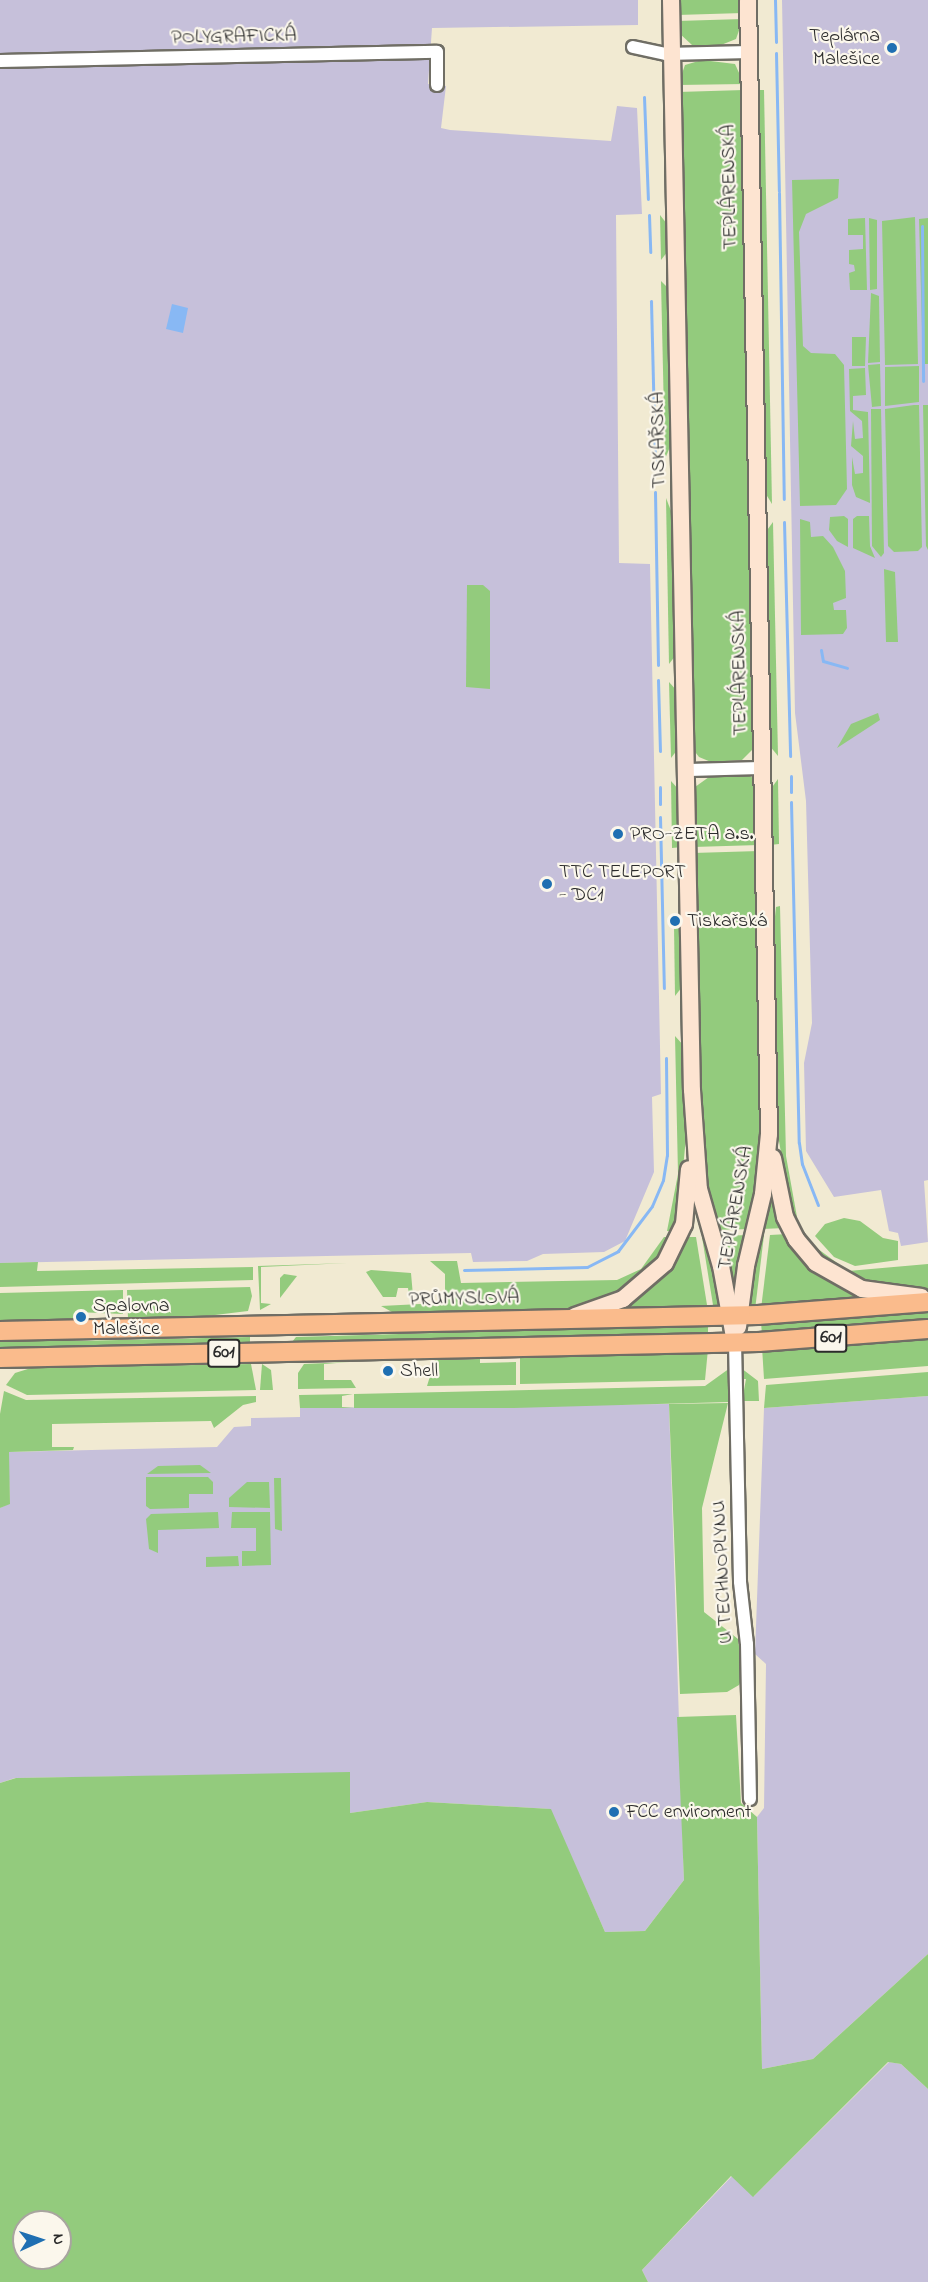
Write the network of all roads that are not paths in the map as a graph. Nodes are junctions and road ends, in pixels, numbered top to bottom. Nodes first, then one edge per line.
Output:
1 (671, 0) edge
2 (748, 0) edge
3 (633, 46) dead end
4 (749, 52) junction
5 (672, 54) junction
6 (0, 61) edge
7 (437, 85) dead end
8 (763, 768) junction
9 (686, 770) junction
10 (692, 1090) junction
11 (769, 1134) junction
12 (928, 1300) edge
13 (735, 1316) junction
14 (564, 1319) junction
15 (928, 1329) edge
16 (0, 1331) edge
17 (735, 1342) junction
18 (0, 1358) edge
19 (750, 1799) dead end

1 - 5 street, TISKAŘSKÁ
2 - 4 street, TEPLÁRENSKÁ
3 - 5 street
4 - 5 street
4 - 8 street, TEPLÁRENSKÁ
5 - 9 street, TISKAŘSKÁ
6 - 7 street, POLYGRAFICKÁ
8 - 9 street
8 - 11 street, TEPLÁRENSKÁ
9 - 10 street, TISKAŘSKÁ
10 - 13 street, TISKAŘSKÁ
10 - 14 street
11 - 12 street
11 - 13 street, TEPLÁRENSKÁ
12 - 13 main road, PRŮMYSLOVÁ / 601
13 - 14 main road, PRŮMYSLOVÁ / 601
13 - 17 street, TEPLÁRENSKÁ
14 - 16 main road, PRŮMYSLOVÁ / 601
15 - 17 main road, 601
17 - 18 main road, 601
17 - 19 street, U TECHNOPLYNU

